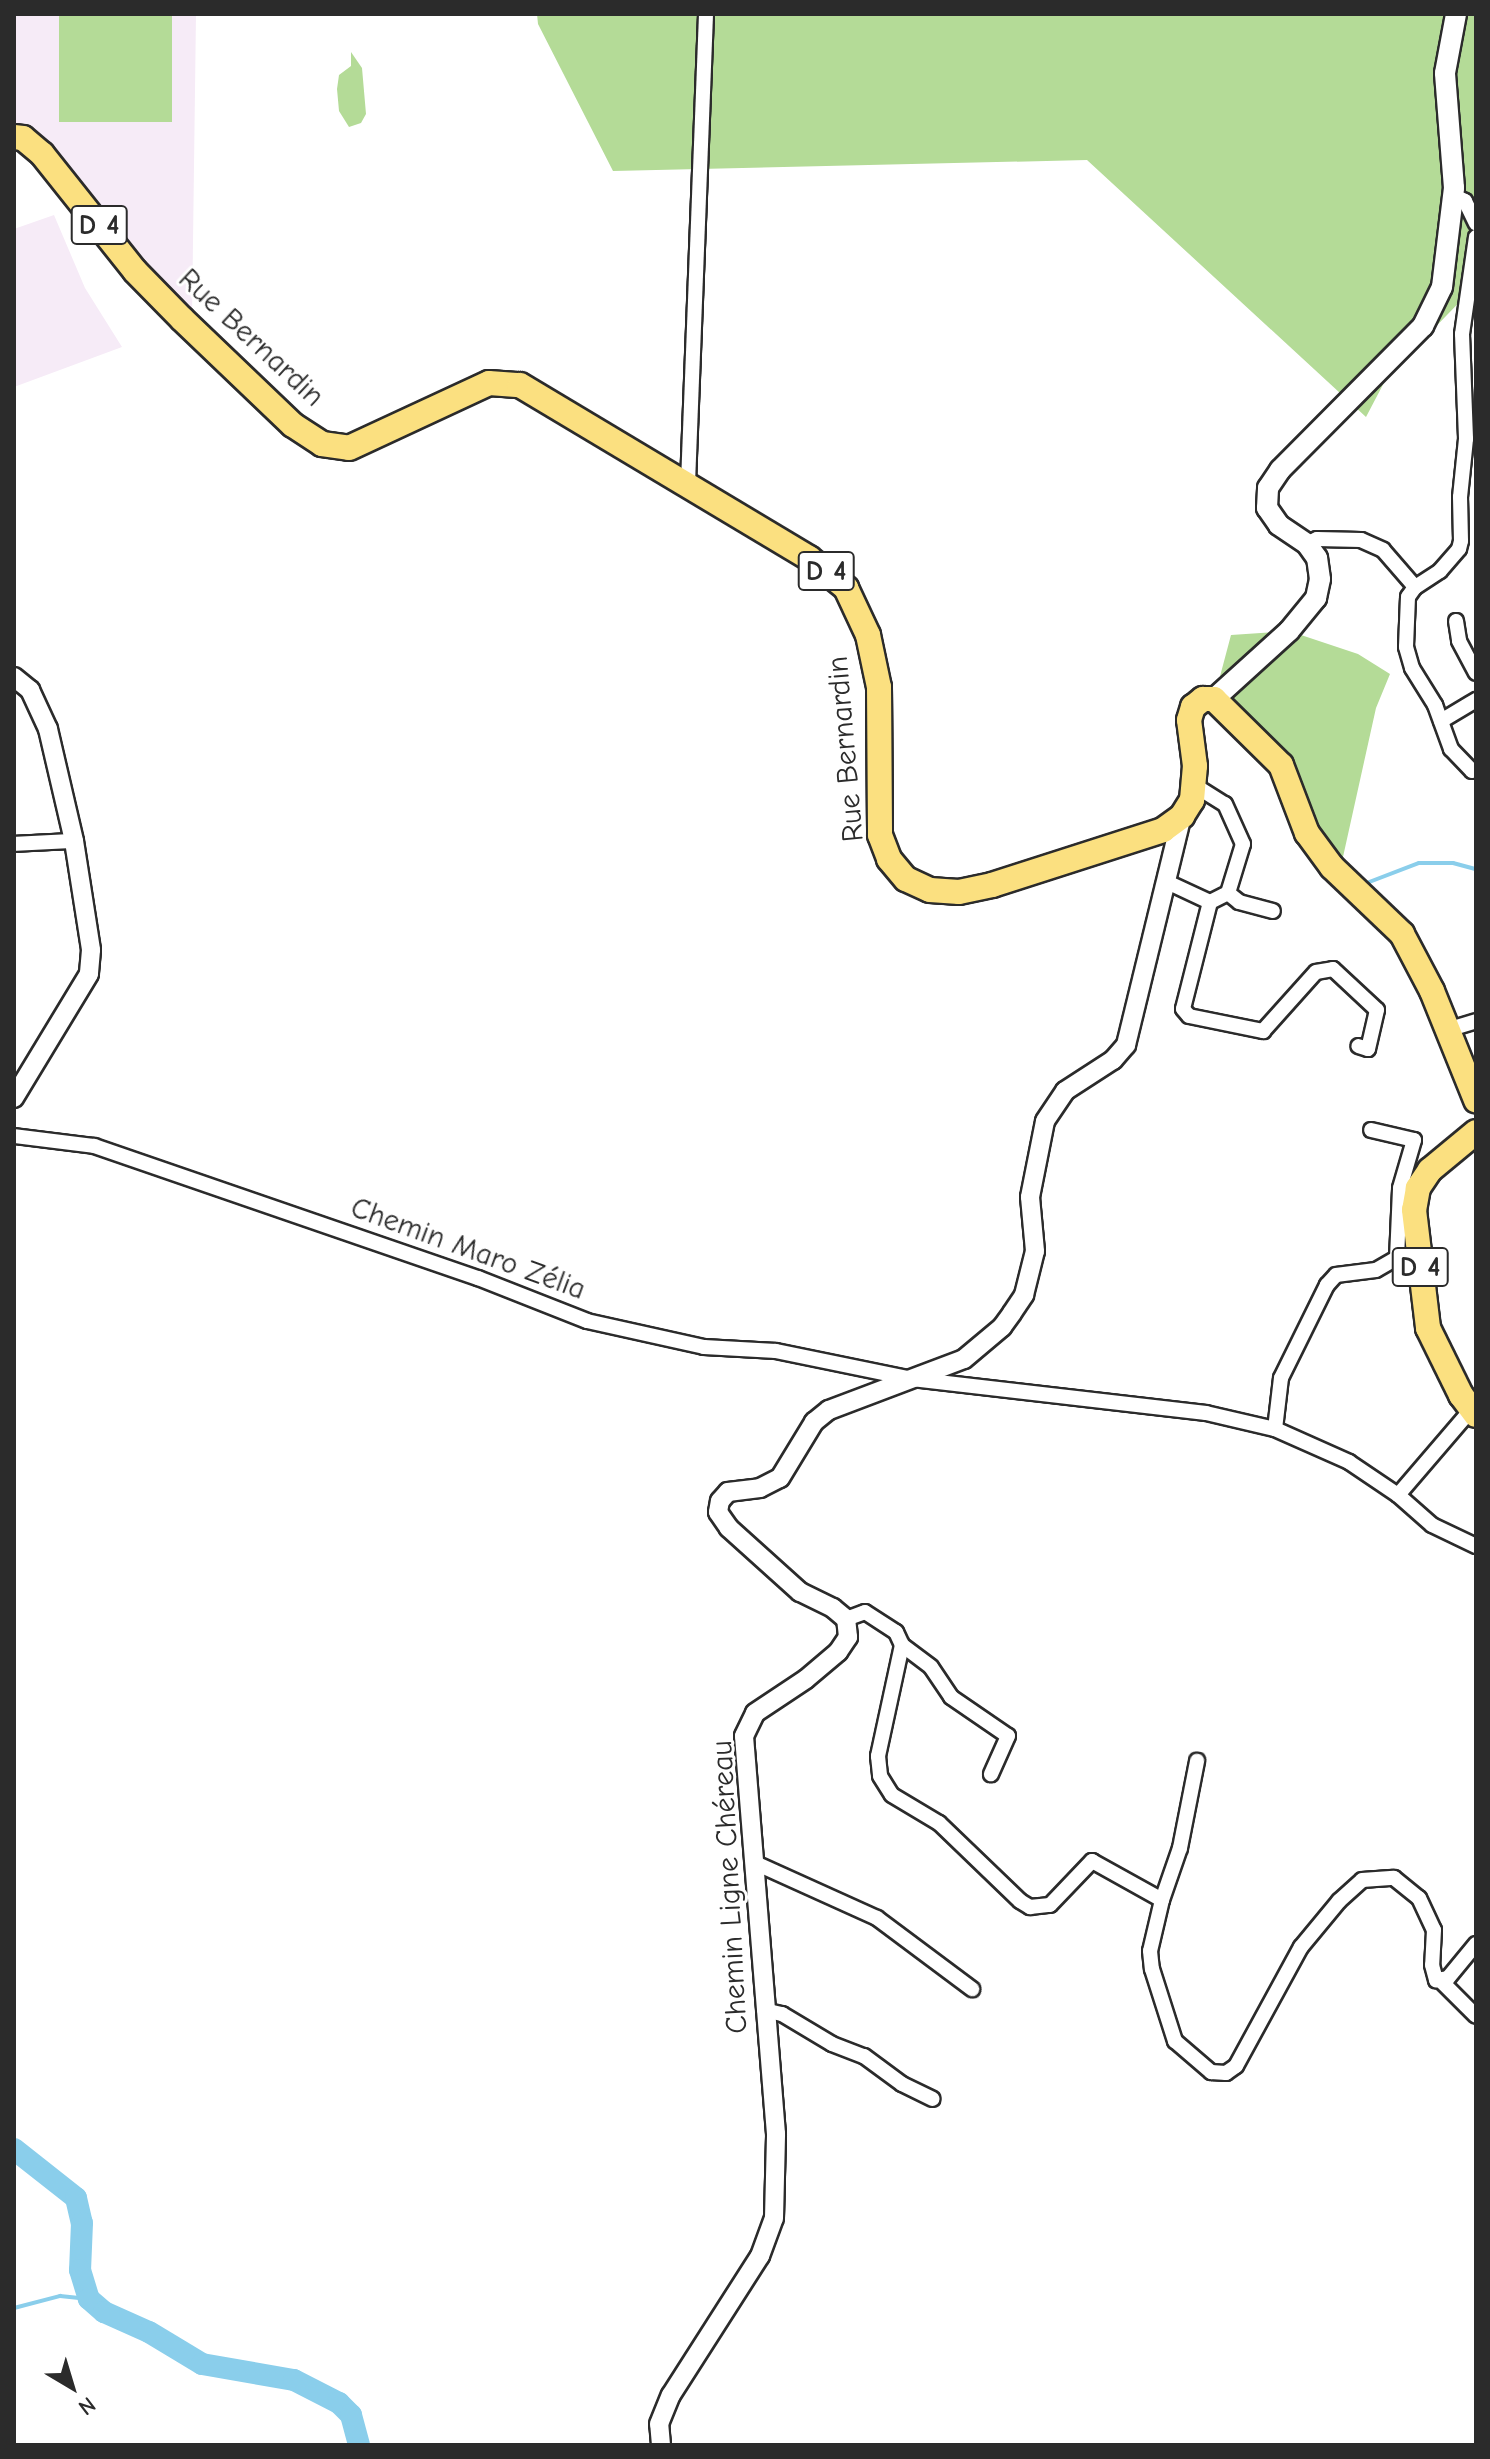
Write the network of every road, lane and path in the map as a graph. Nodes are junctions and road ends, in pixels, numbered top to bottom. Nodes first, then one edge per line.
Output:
1 (706, 14) edge
2 (1456, 14) edge
3 (14, 137) edge
4 (1454, 196) junction
5 (1476, 224) edge
6 (1476, 237) edge
7 (1470, 460) edge
8 (688, 483) junction
9 (1307, 544) junction
10 (1415, 587) junction
11 (1456, 621) dead end
12 (1476, 673) edge
13 (14, 677) edge
14 (1214, 699) junction
15 (1476, 700) edge
16 (1441, 721) junction
17 (1475, 775) edge
18 (1194, 785) junction
19 (1182, 816) junction
20 (74, 841) junction
21 (14, 844) edge
22 (1167, 882) junction
23 (1228, 893) junction
24 (1210, 902) junction
25 (1273, 911) dead end
26 (1476, 1021) edge
27 (1447, 1030) junction
28 (1358, 1046) dead end
29 (14, 1098) edge
30 (1476, 1100) edge
31 (1371, 1130) dead end
32 (1476, 1132) edge
33 (14, 1136) edge
34 (912, 1379) junction
35 (1473, 1413) edge
36 (1275, 1429) junction
37 (1398, 1495) junction
38 (1476, 1546) edge
39 (846, 1619) junction
40 (902, 1645) junction
41 (1197, 1761) dead end
42 (991, 1774) dead end
43 (753, 1862) junction
44 (1162, 1900) junction
45 (1476, 1944) edge
46 (1441, 1981) junction
47 (972, 1989) dead end
48 (764, 2010) junction
49 (1476, 2016) edge
50 (933, 2099) dead end
51 (661, 2445) edge

1 - 8 street
2 - 4 main road
3 - 8 main road, Rue Bernardin / D 4
4 - 5 street
4 - 9 main road
6 - 7 street
7 - 10 street
8 - 19 main road, Rue Bernardin / D 4
9 - 10 street
9 - 14 main road
10 - 16 street
11 - 12 street
13 - 20 street
14 - 18 main road
14 - 27 main road
15 - 16 street
16 - 17 street
18 - 19 main road
18 - 23 street
19 - 22 street
20 - 21 street
20 - 29 street
22 - 24 street
22 - 34 street
23 - 24 street
23 - 25 street
24 - 28 street
26 - 27 street
27 - 30 main road
31 - 36 street
32 - 35 main road, D 4
33 - 34 street, Chemin Maro Zélia
34 - 36 street, Chemin Maro Zélia
34 - 39 street
35 - 37 street
36 - 37 street, Chemin Maro Zélia
37 - 38 street, Chemin Maro Zélia
39 - 40 street
39 - 43 street, Chemin Ligne Chéreau
40 - 42 street
40 - 44 street
41 - 44 street
43 - 47 street
43 - 48 street, Chemin Ligne Chéreau
44 - 46 street
45 - 46 street
46 - 49 street
48 - 50 street
48 - 51 street, Chemin Ligne Chéreau

